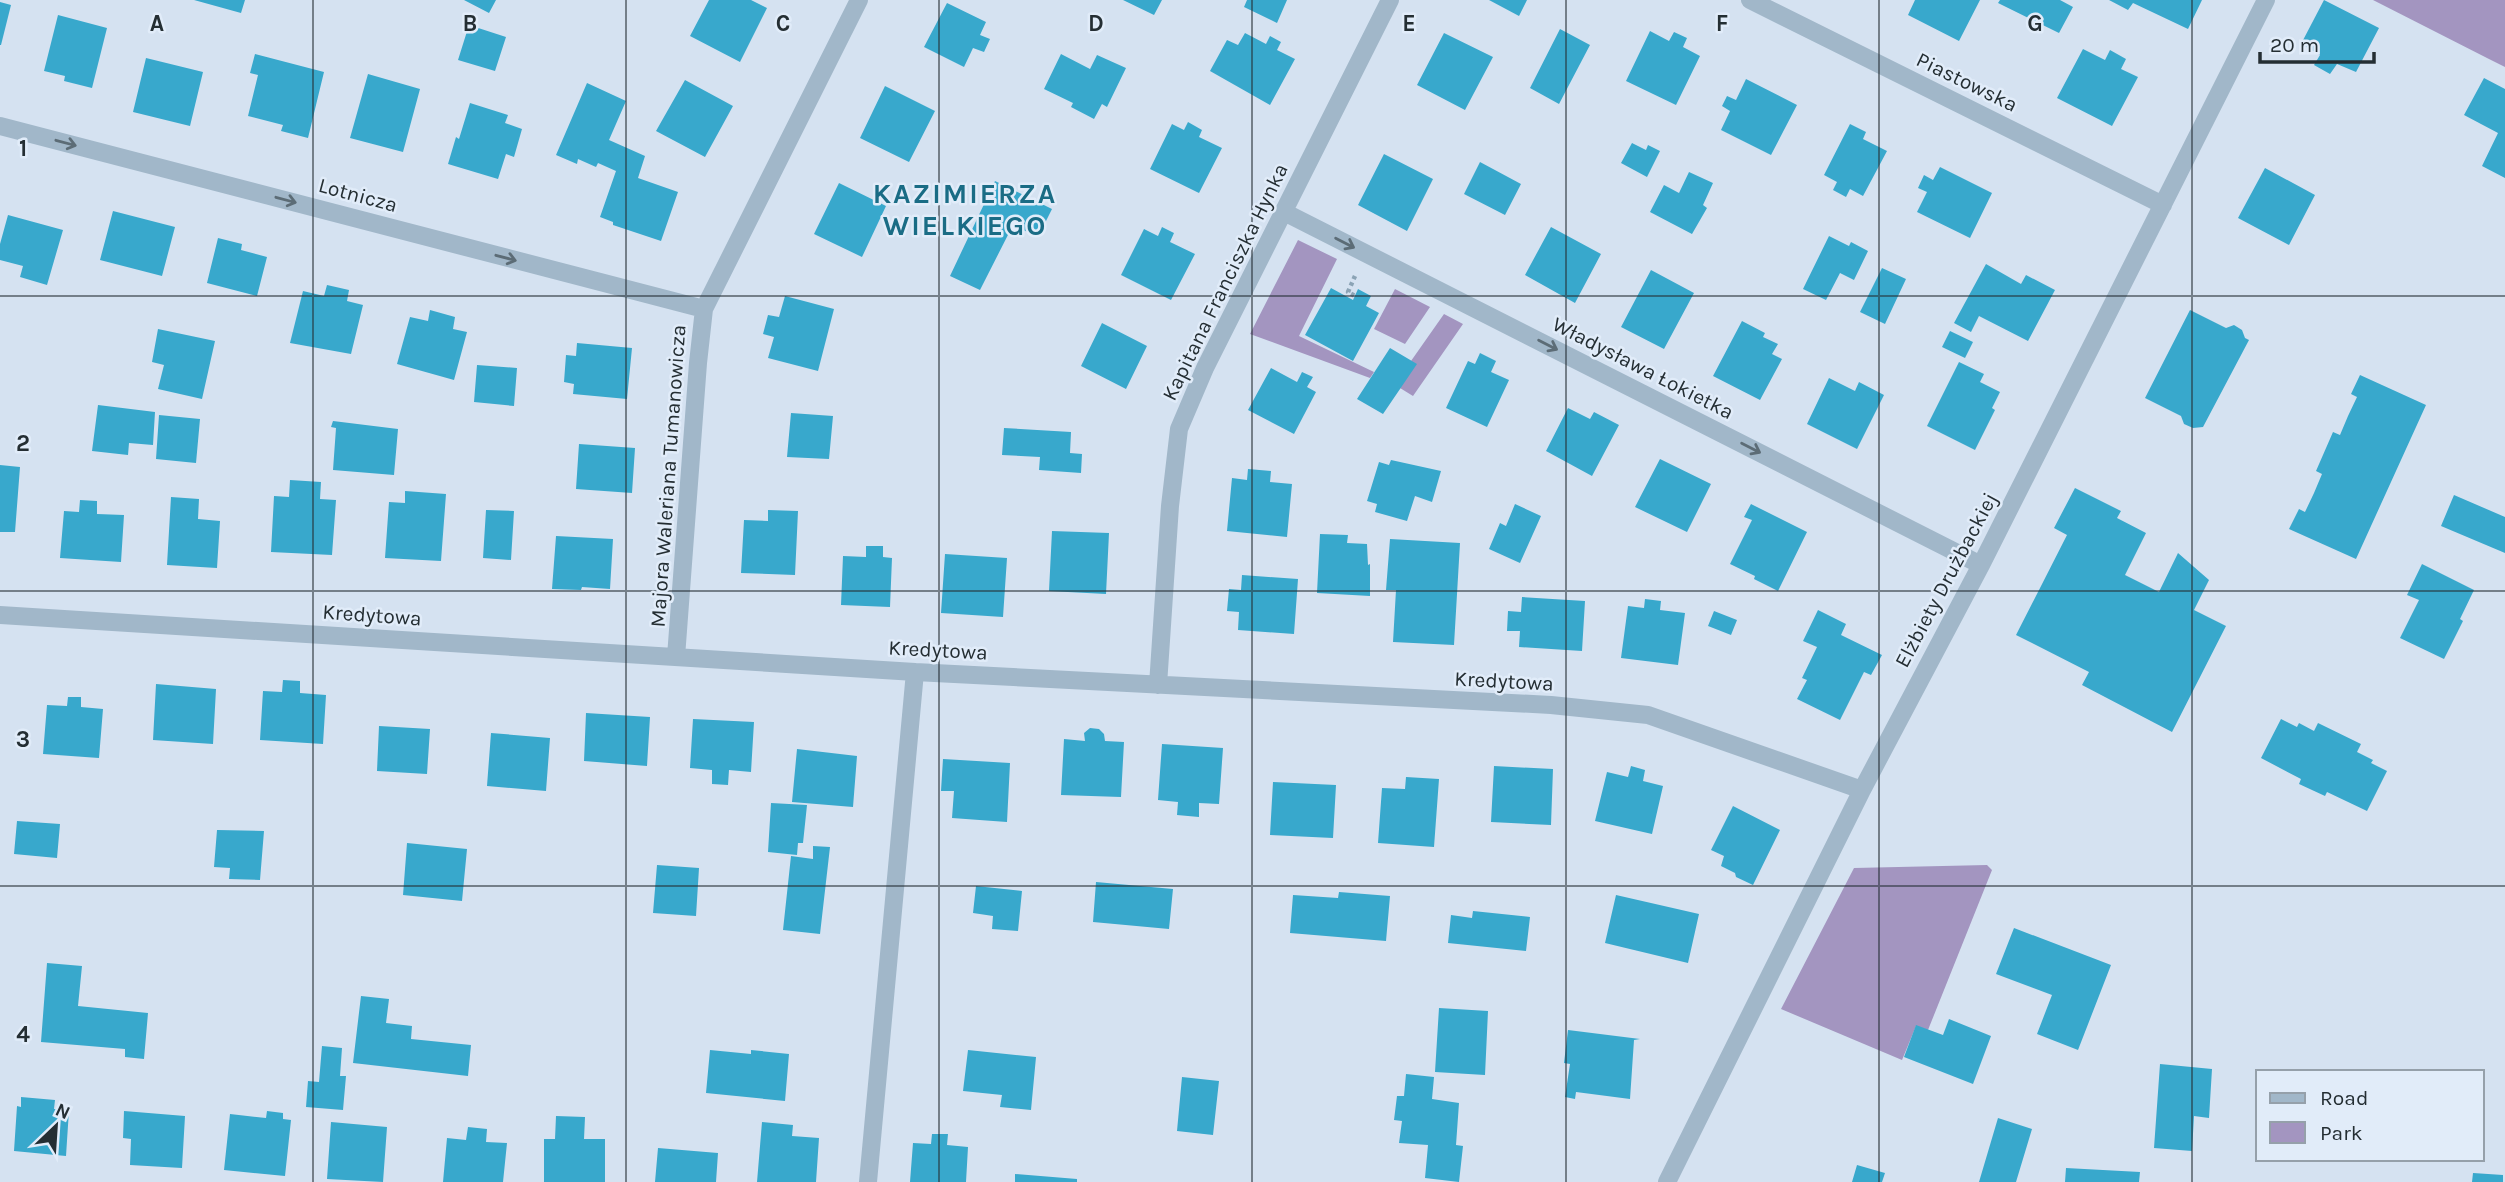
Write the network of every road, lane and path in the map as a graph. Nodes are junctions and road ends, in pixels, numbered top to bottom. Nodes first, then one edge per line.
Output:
1 (859, 0) edge
2 (1390, 0) edge
3 (1750, 0) edge
4 (2266, 0) edge
5 (0, 126) edge
6 (2163, 205) junction
7 (1284, 212) junction
8 (704, 309) junction
9 (1981, 565) junction
10 (0, 615) edge
11 (676, 657) junction
12 (915, 672) junction
13 (1158, 685) junction
14 (1862, 790) junction
15 (868, 1182) edge
16 (1667, 1182) edge

1 - 8 street, Majora Waleriana Tumanowicza
2 - 7 street, Kapitana Franciszka Hynka
3 - 6 street, Piastowska
4 - 6 street, Elżbiety Drużbackiej
5 -> 8 street, Lotnicza
6 - 9 street, Elżbiety Drużbackiej
7 -> 9 street, Władysława Łokietka
7 - 13 street, Kapitana Franciszka Hynka
8 - 11 street, Majora Waleriana Tumanowicza
9 - 14 street, Elżbiety Drużbackiej
10 - 11 street, Kredytowa
11 - 12 street, Kredytowa
12 - 13 street, Kredytowa
12 - 15 street
13 - 14 street, Kredytowa
14 - 16 street, Elżbiety Drużbackiej

